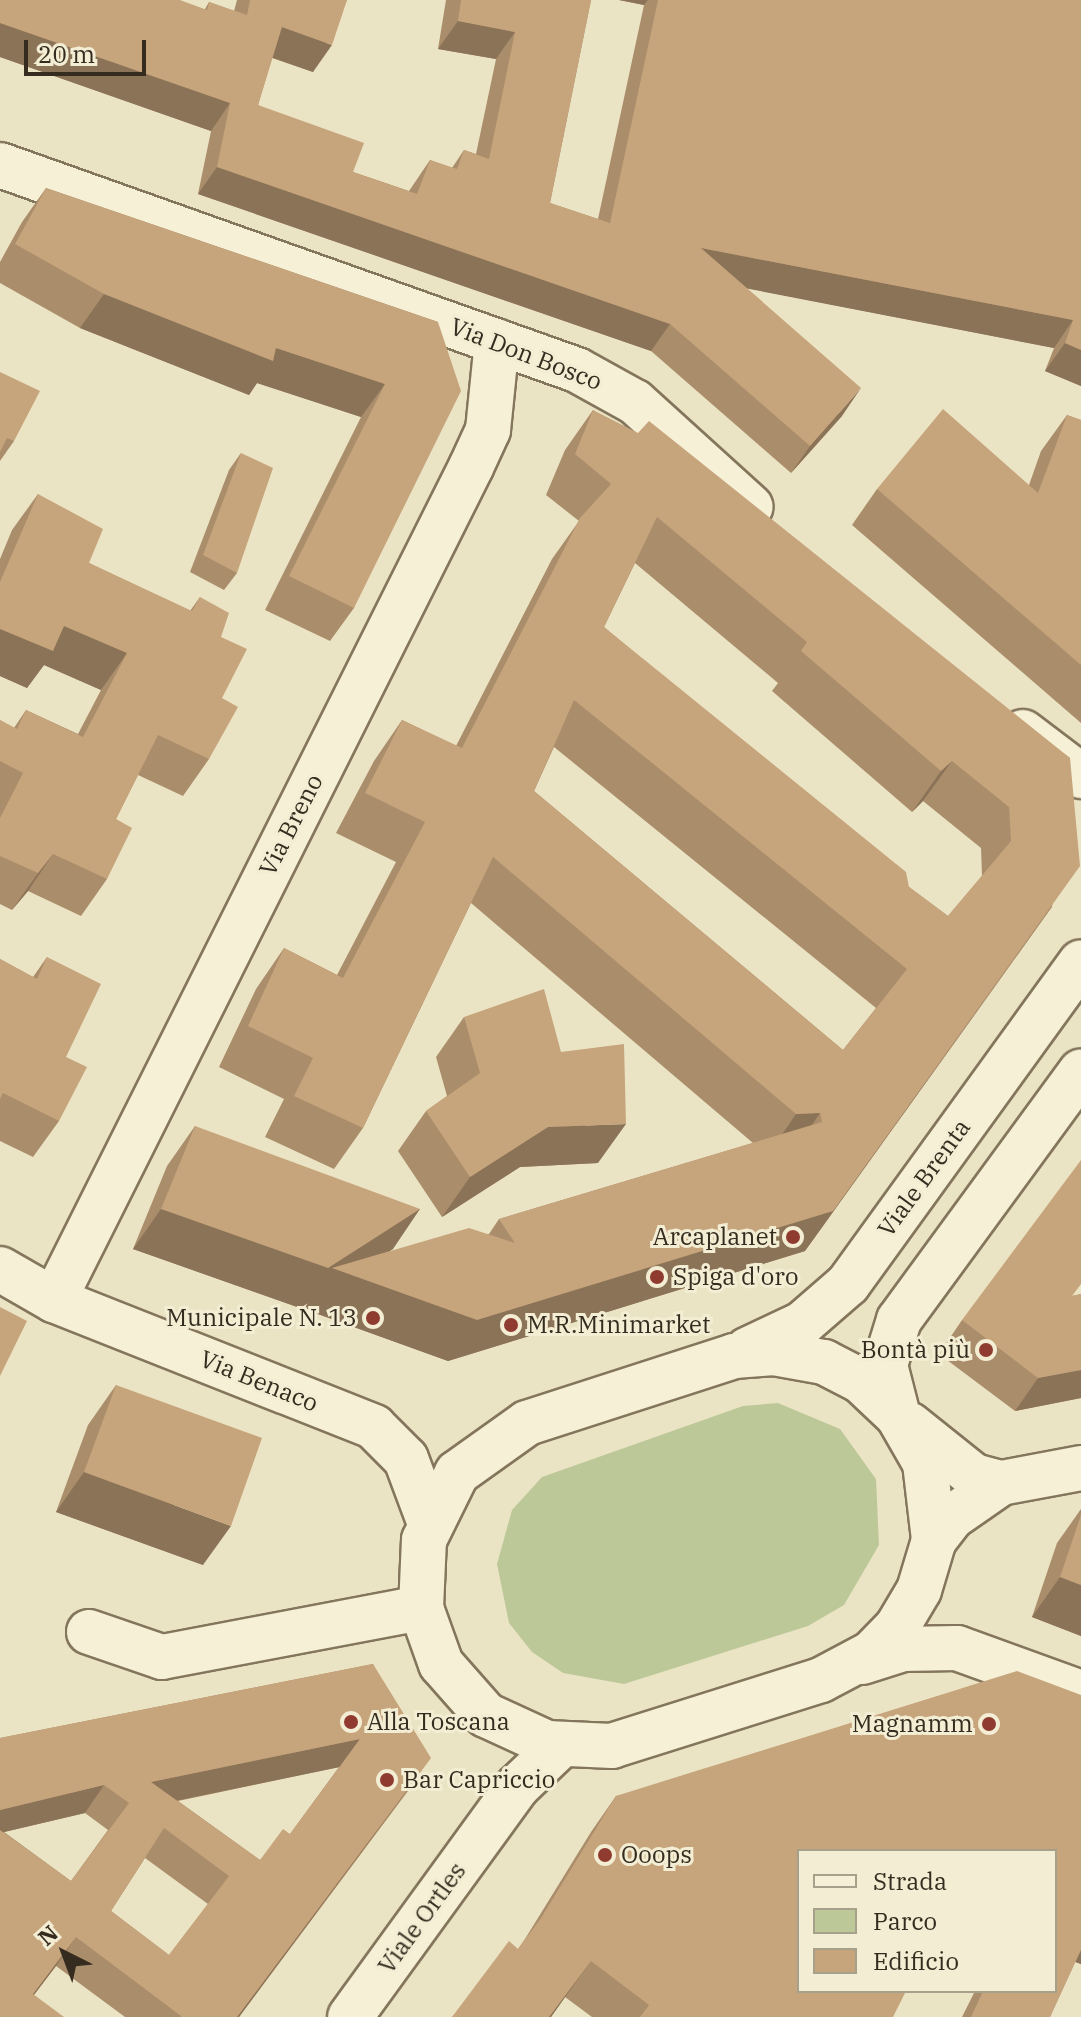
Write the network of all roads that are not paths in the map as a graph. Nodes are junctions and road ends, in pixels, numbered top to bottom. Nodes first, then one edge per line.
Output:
1 (1, 167) edge
2 (497, 341) junction
3 (783, 537) edge
4 (992, 709) edge
5 (1081, 776) edge
6 (1081, 962) edge
7 (1081, 1071) edge
8 (0, 1269) edge
9 (54, 1300) junction
10 (734, 1356) junction
11 (898, 1416) junction
12 (1081, 1468) edge
13 (1001, 1483) junction
14 (429, 1521) junction
15 (934, 1540) junction
16 (421, 1608) junction
17 (89, 1632) dead end
18 (849, 1667) junction
19 (1081, 1693) edge
20 (486, 1715) junction
21 (560, 1746) junction
22 (493, 1820) junction
23 (350, 2017) edge

1 - 2 street, Via Don Bosco
2 - 3 street, Via Don Bosco
2 - 9 street, Via Breno
4 - 5 street
6 - 10 street, Viale Brenta
7 - 11 street
8 - 9 street, Via Benaco
9 - 14 street, Via Benaco
10 - 11 street
10 - 14 street
11 - 13 street
11 - 15 street
12 - 13 street
13 - 15 street
14 - 16 street
15 - 18 street
16 - 17 street
16 - 20 street
18 - 19 street
18 - 21 street
20 - 21 street
20 - 22 street, Viale Ortles
21 - 22 street, Viale Ortles
22 - 23 street, Viale Ortles

